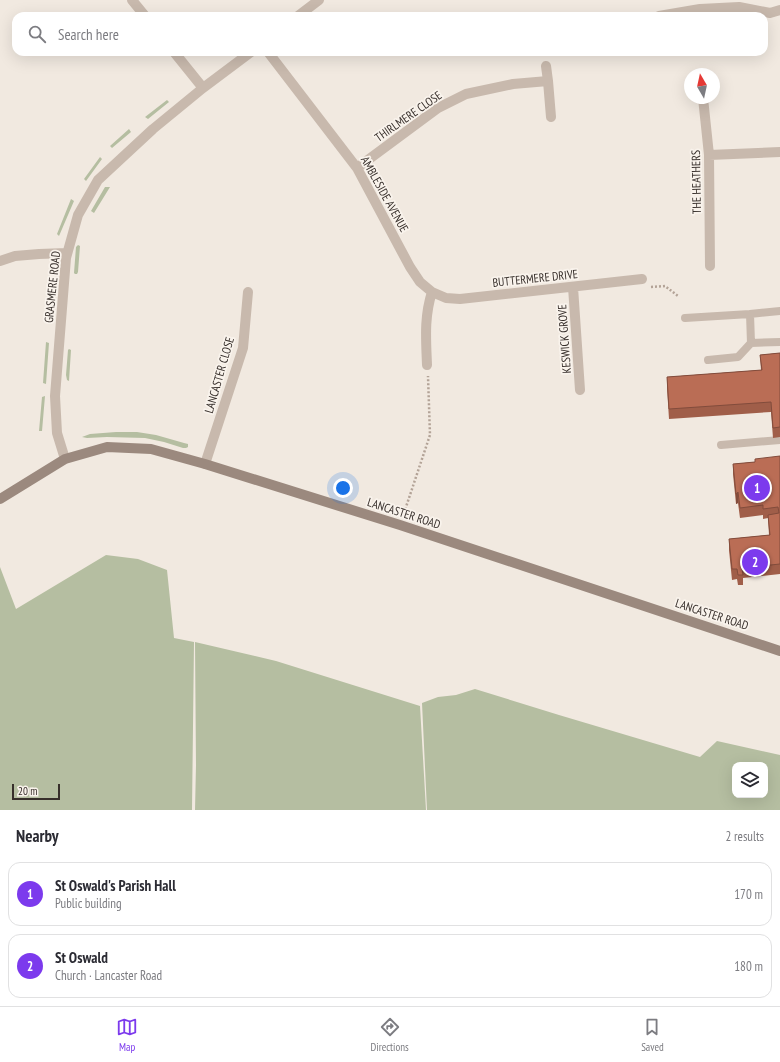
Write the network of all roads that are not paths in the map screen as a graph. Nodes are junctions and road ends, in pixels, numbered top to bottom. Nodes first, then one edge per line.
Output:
1 (132, 0) edge
2 (319, 0) edge
3 (700, 5) edge
4 (780, 10) edge
5 (142, 12) edge
6 (303, 12) edge
7 (674, 12) edge
8 (177, 56) edge
9 (246, 56) edge
10 (271, 56) edge
11 (546, 66) dead end
12 (548, 81) junction
13 (203, 88) junction
14 (704, 104) edge
15 (551, 117) dead end
16 (780, 152) edge
17 (709, 155) junction
18 (357, 168) junction
19 (67, 253) junction
20 (0, 261) edge
21 (710, 266) dead end
22 (642, 279) road end
23 (573, 287) junction
24 (248, 292) dead end
25 (432, 292) junction
26 (780, 311) edge
27 (750, 314) junction
28 (685, 318) dead end
29 (780, 342) edge
30 (751, 343) junction
31 (708, 360) dead end
32 (427, 365) road end
33 (580, 390) dead end
34 (780, 440) edge
35 (721, 445) dead end
36 (64, 459) junction
37 (205, 464) junction
38 (0, 499) edge
39 (780, 651) edge

1 - 5 street
2 - 6 street
3 - 4 street
3 - 7 street
8 - 13 street
9 - 13 street, GRASMERE ROAD
10 - 18 street, AMBLESIDE AVENUE
11 - 12 street
12 - 15 street
12 - 18 street, THIRLMERE CLOSE
13 - 19 street, GRASMERE ROAD
14 - 17 street, THE HEATHERS
16 - 17 street
17 - 21 street, THE HEATHERS
18 - 25 street, AMBLESIDE AVENUE
19 - 20 street
19 - 36 street, GRASMERE ROAD
22 - 23 street, BUTTERMERE DRIVE
23 - 25 street, BUTTERMERE DRIVE
23 - 33 street, KESWICK GROVE
24 - 37 street, LANCASTER CLOSE
25 - 32 street
26 - 27 lane
27 - 28 lane
27 - 30 lane
29 - 30 lane
30 - 31 lane
34 - 35 lane
36 - 37 main road, LANCASTER ROAD
36 - 38 main road, LANCASTER ROAD
37 - 39 main road, LANCASTER ROAD

